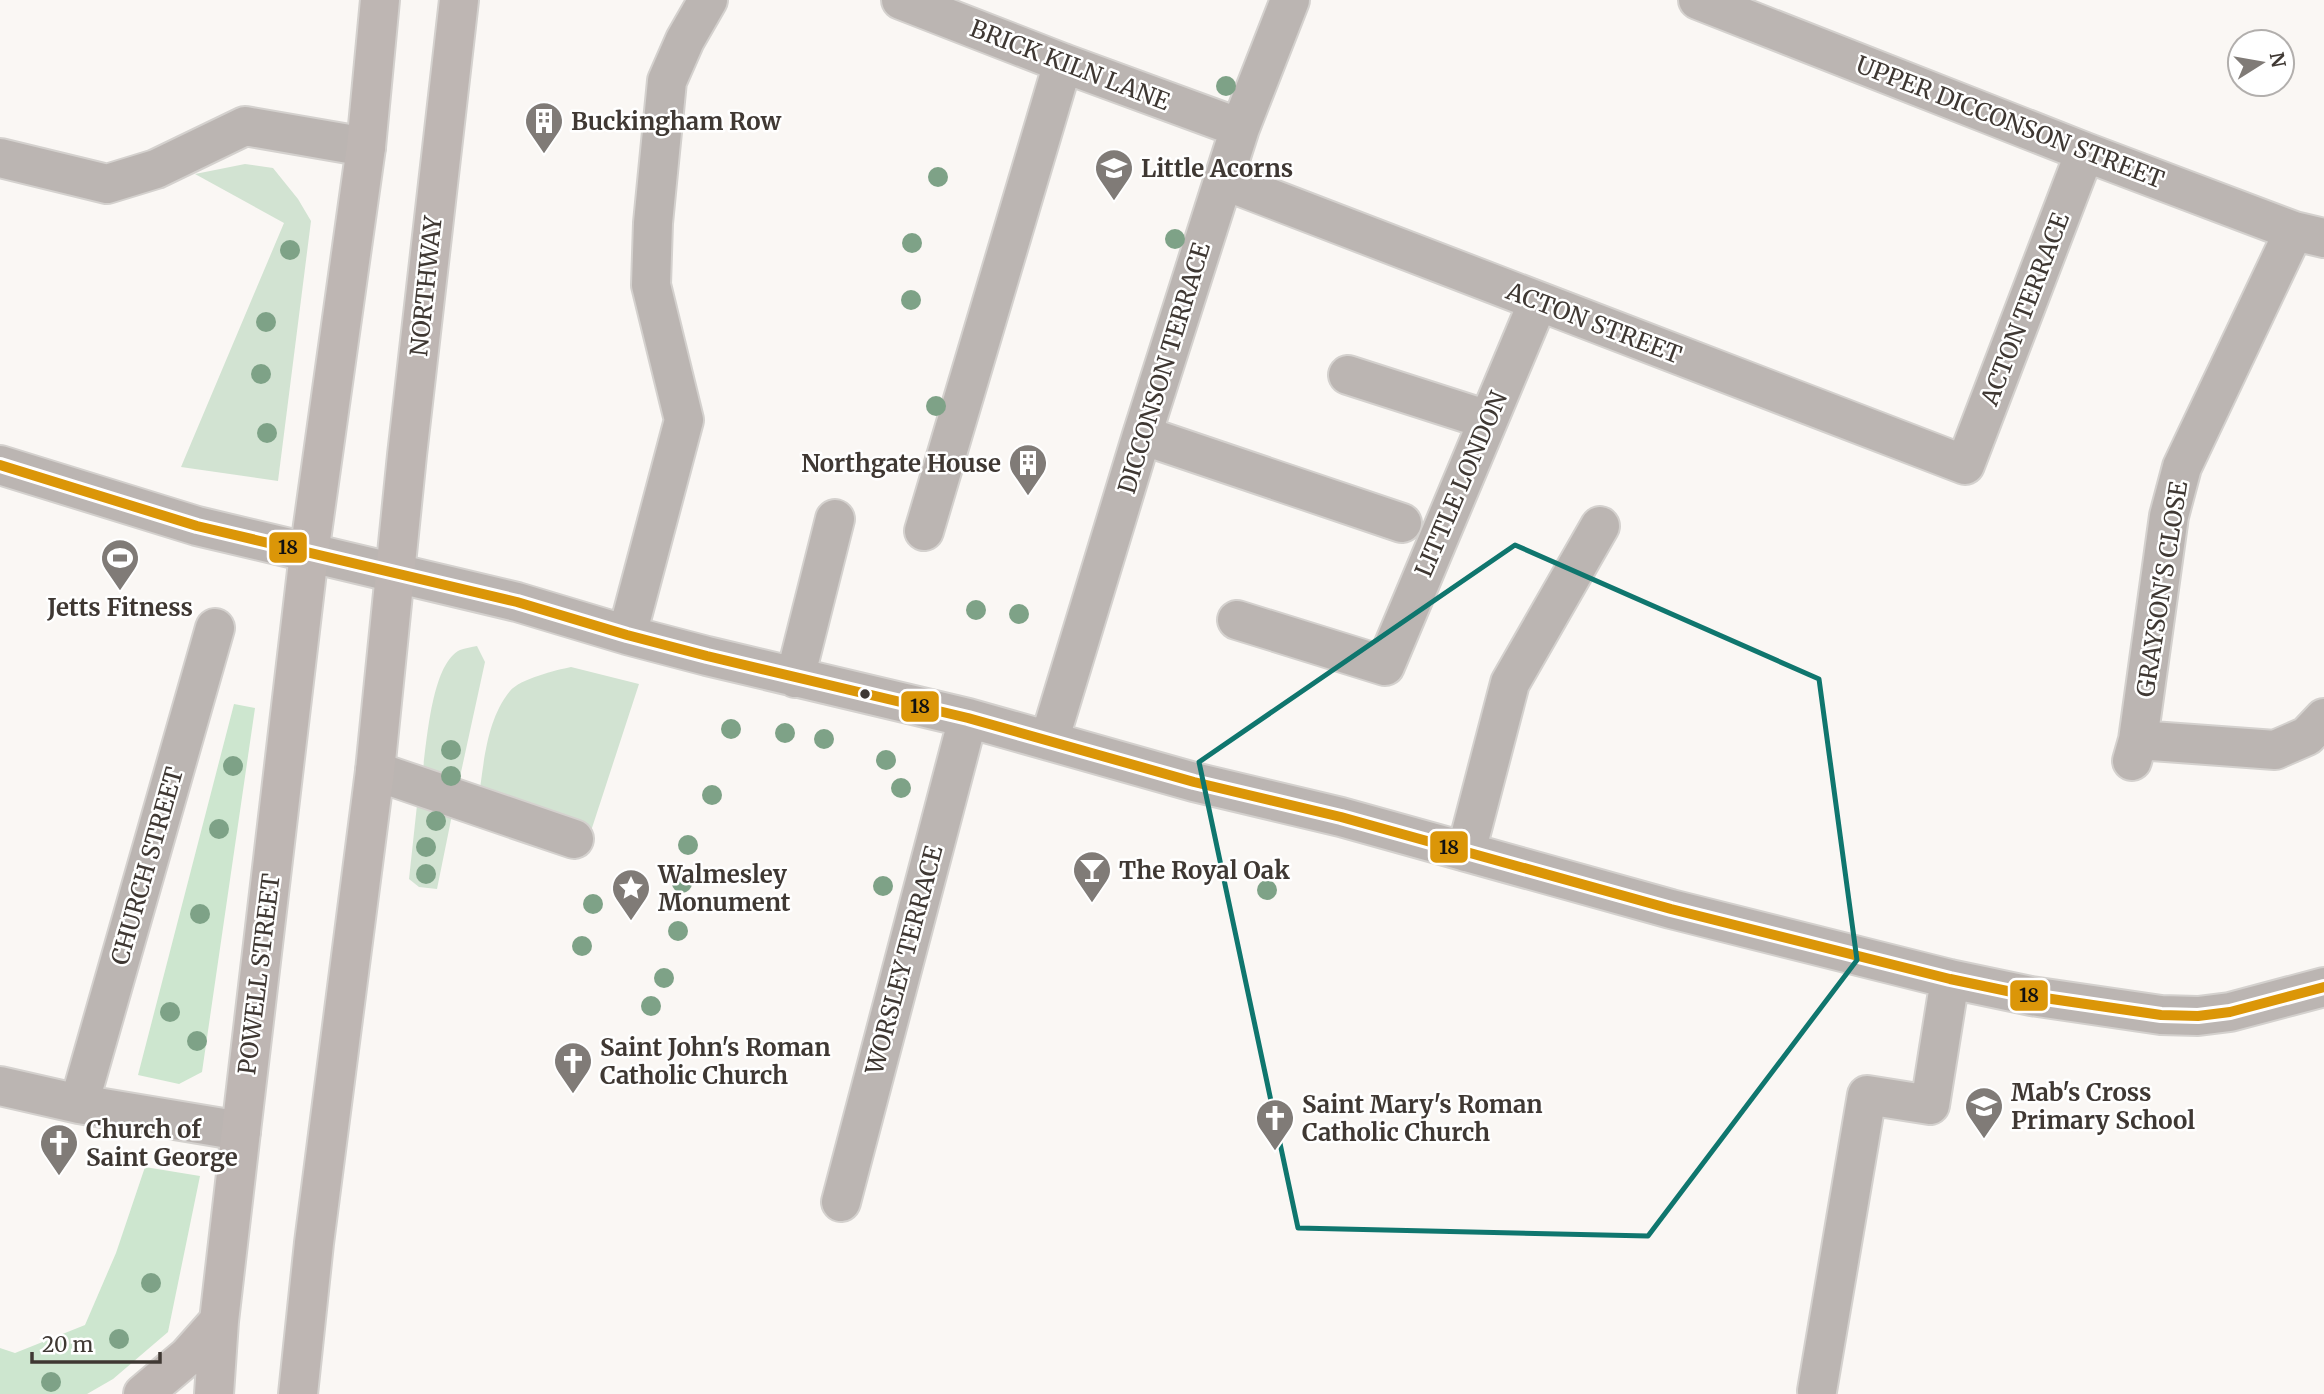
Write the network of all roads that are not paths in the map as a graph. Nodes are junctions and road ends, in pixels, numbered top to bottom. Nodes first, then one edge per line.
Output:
1 (380, 0) edge
2 (459, 0) edge
3 (708, 0) edge
4 (901, 0) edge
5 (1290, 0) edge
6 (1698, 0) edge
7 (1063, 63) junction
8 (1240, 128) junction
9 (366, 147) junction
10 (2085, 152) junction
11 (0, 158) edge
12 (1223, 180) junction
13 (2309, 234) edge
14 (1538, 302) junction
15 (1348, 375) dead end
16 (1488, 420) junction
17 (1142, 435) junction
18 (0, 465) edge
19 (1965, 466) joint
20 (835, 519) dead end
21 (1402, 523) dead end
22 (1600, 526) dead end
23 (924, 531) dead end
24 (309, 554) junction
25 (396, 573) junction
26 (1237, 620) dead end
27 (215, 628) dead end
28 (627, 635) junction
29 (795, 678) junction
30 (968, 718) junction
31 (2324, 718) edge
32 (1049, 741) junction
33 (375, 771) junction
34 (574, 839) dead end
35 (1466, 852) junction
36 (1951, 979) junction
37 (2324, 987) edge
38 (1, 1091) edge
39 (79, 1104) junction
40 (241, 1131) junction
41 (841, 1202) dead end
42 (219, 1321) junction
43 (1817, 1391) dead end
44 (143, 1394) edge
45 (214, 1394) edge
46 (299, 1394) edge

1 - 9 main road
2 - 25 main road, NORTHWAY
3 - 28 street
4 - 7 street, BRICK KILN LANE
5 - 8 street, DICCONSON TERRACE
6 - 10 street, UPPER DICCONSON STREET
7 - 8 street, BRICK KILN LANE
7 - 23 street
8 - 12 street, DICCONSON TERRACE
9 - 11 street
9 - 24 main road
10 - 13 street, UPPER DICCONSON STREET
10 - 19 street, ACTON TERRACE
12 - 14 street, ACTON STREET
12 - 17 street, DICCONSON TERRACE
13 - 31 street, GRAYSON'S CLOSE
14 - 16 street, LITTLE LONDON
14 - 19 street, ACTON STREET
15 - 16 street
16 - 26 street, LITTLE LONDON
17 - 21 street
17 - 32 street, DICCONSON TERRACE
18 - 24 street
20 - 29 street
22 - 35 street
24 - 25 street
24 - 40 main road, POWELL STREET
25 - 28 street
25 - 33 main road
27 - 39 street, CHURCH STREET
28 - 29 street
29 - 30 street
30 - 32 street
30 - 41 street, WORSLEY TERRACE
32 - 35 street
33 - 34 street
33 - 46 main road
35 - 36 street
36 - 37 street
36 - 43 street
38 - 39 street
39 - 40 street
40 - 42 main road, POWELL STREET
42 - 44 main road
42 - 45 main road, POWELL STREET

